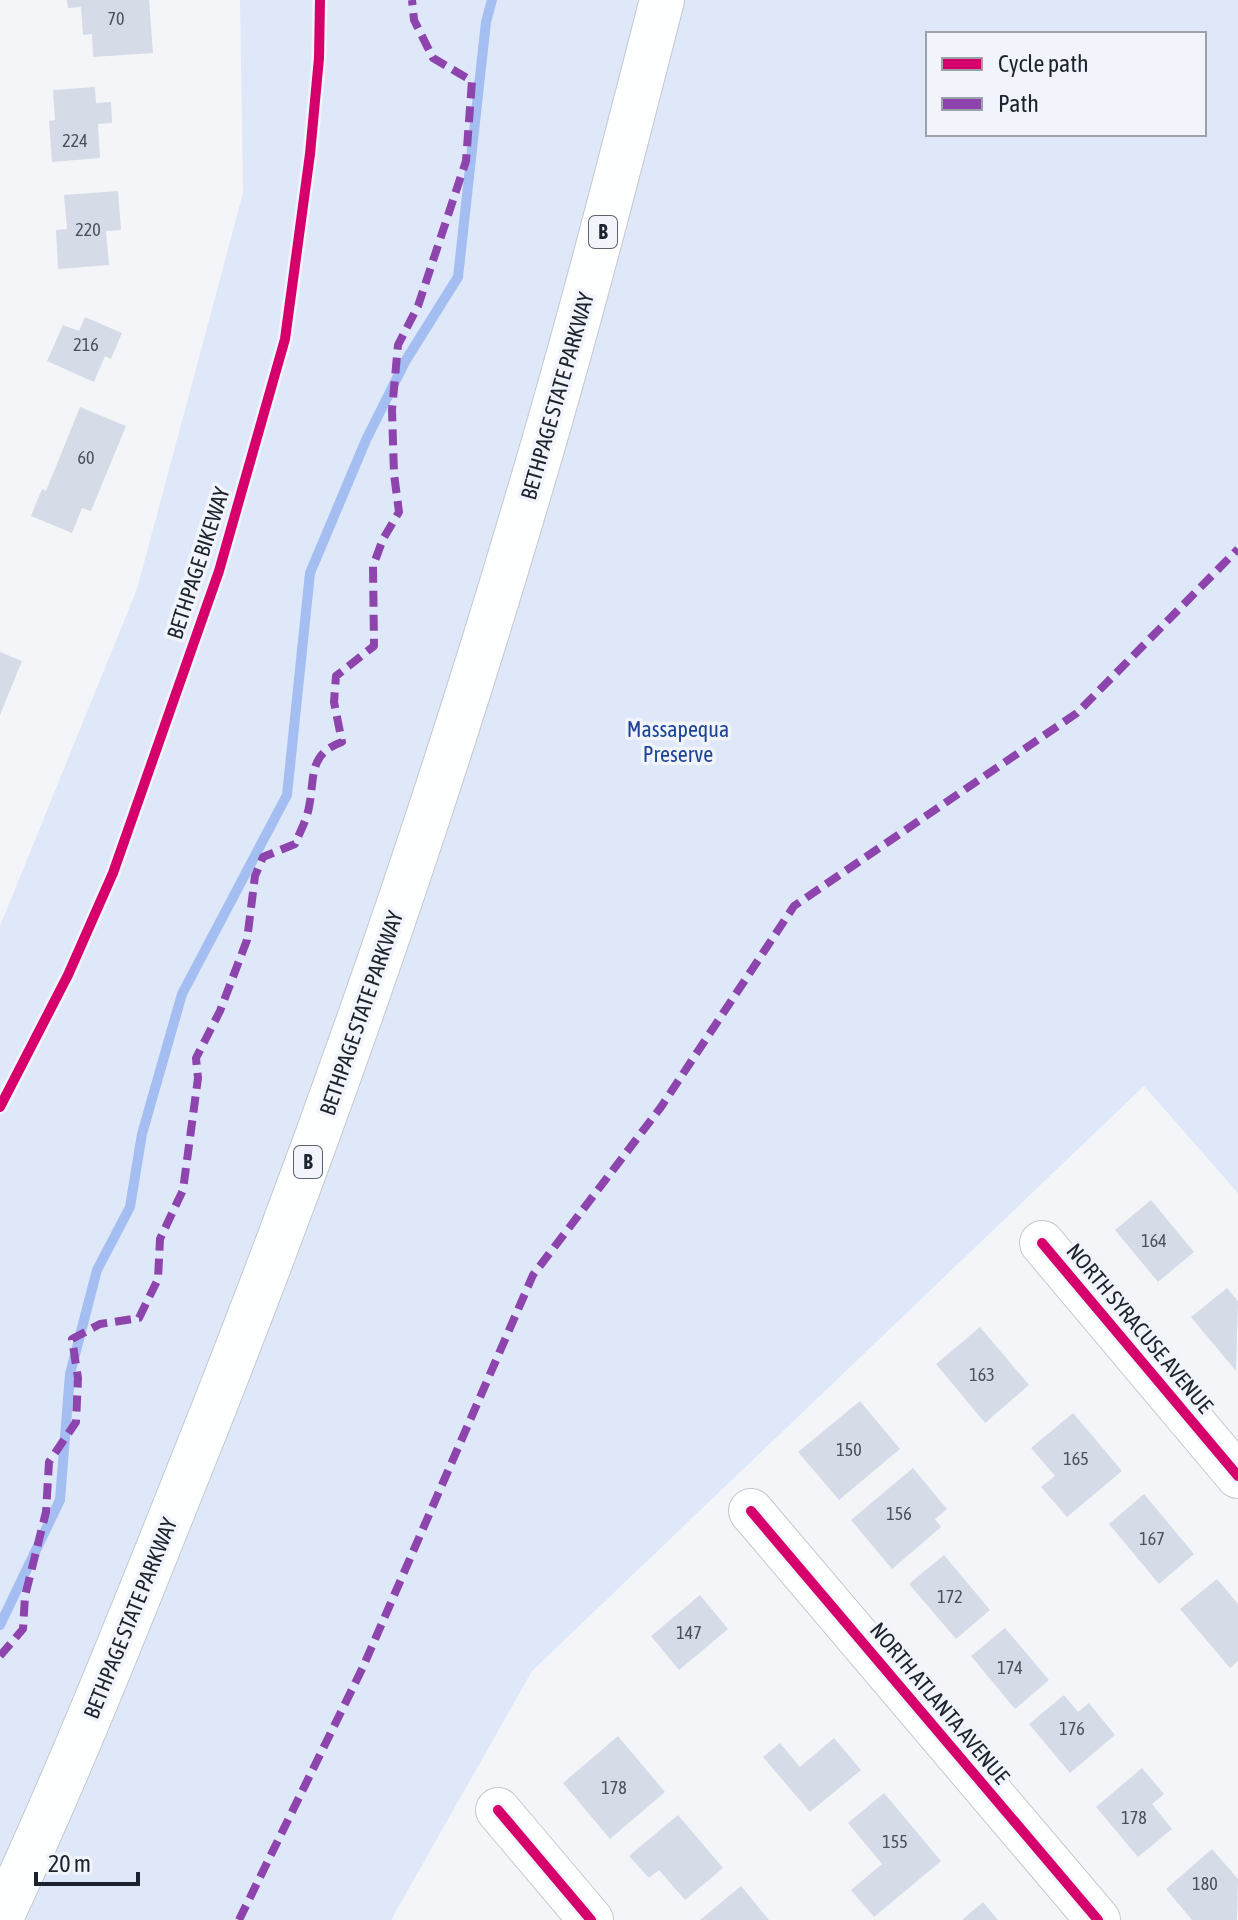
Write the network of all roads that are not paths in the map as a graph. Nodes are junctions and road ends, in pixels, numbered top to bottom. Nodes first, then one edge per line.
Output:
1 (650, 0) edge
2 (662, 0) edge
3 (675, 0) edge
4 (642, 79) junction
5 (1042, 1243) dead end
6 (1238, 1476) edge
7 (751, 1511) dead end
8 (498, 1810) dead end
9 (0, 1920) edge
10 (591, 1920) edge
11 (1098, 1920) edge

1 - 4 main road
2 - 4 main road
3 - 4 main road
4 - 9 main road, BETHPAGE STATE PARKWAY / B
5 - 6 main road, NORTH SYRACUSE AVENUE
7 - 11 main road, NORTH ATLANTA AVENUE
8 - 10 main road

